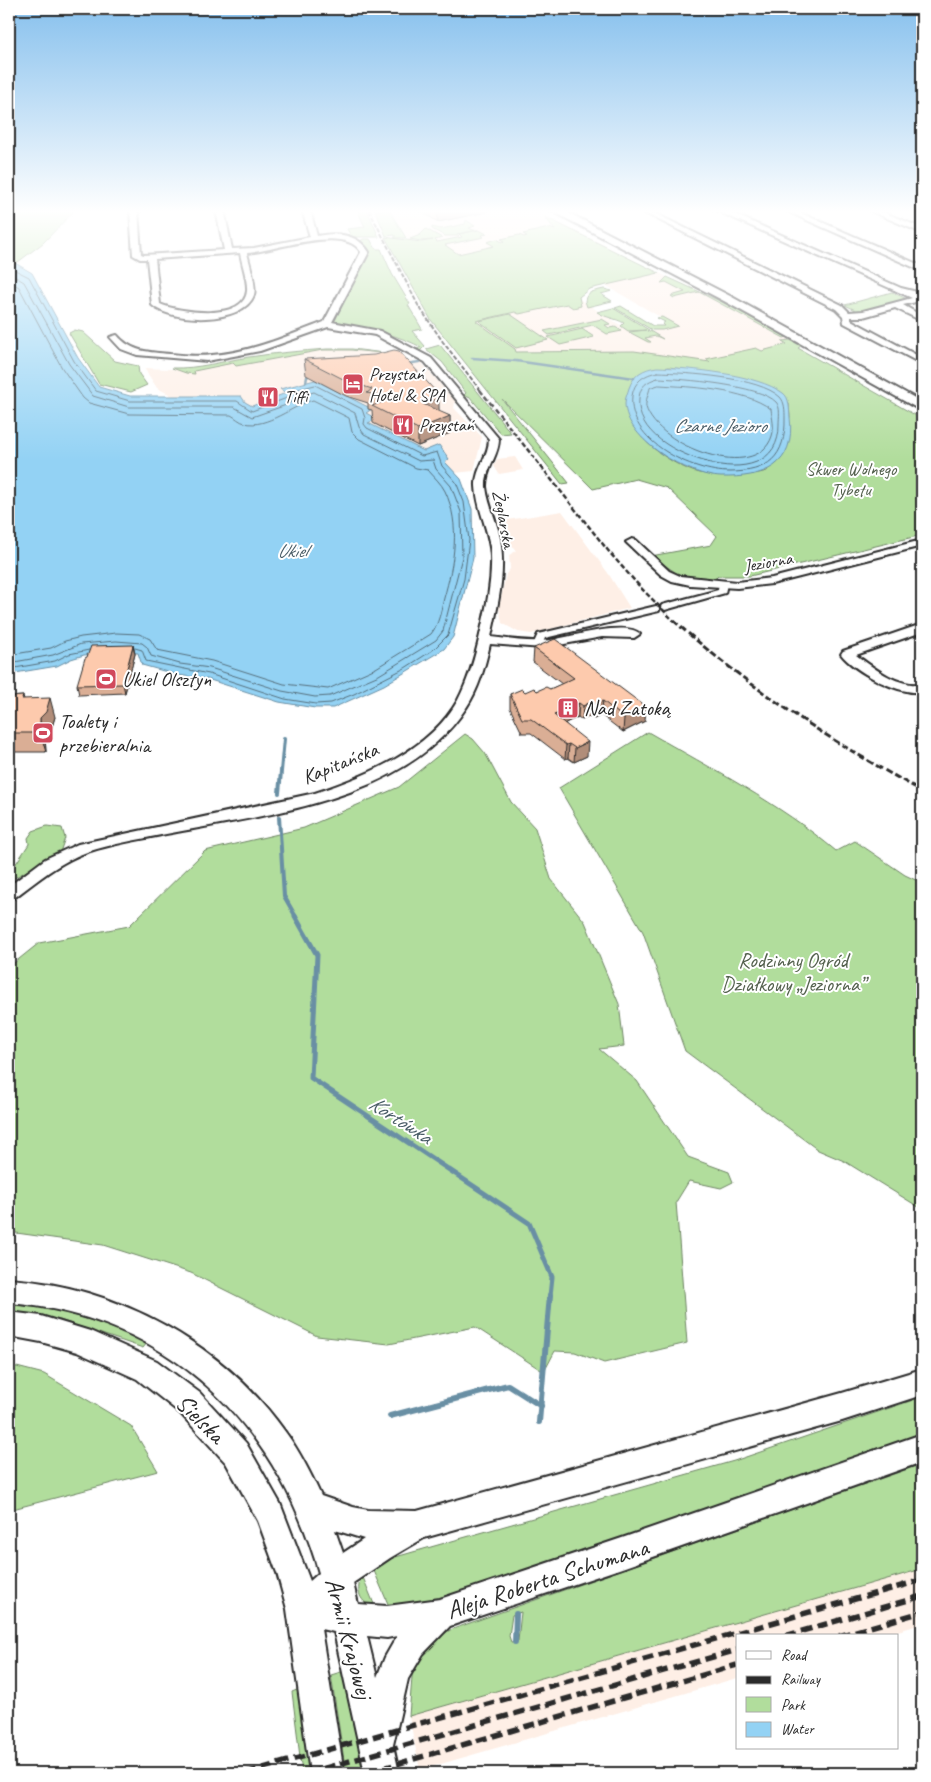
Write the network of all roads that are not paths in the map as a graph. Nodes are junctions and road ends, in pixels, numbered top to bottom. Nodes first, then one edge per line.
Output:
1 (155, 293) edge
2 (251, 293) edge
3 (343, 293) edge
4 (715, 293) edge
5 (729, 293) edge
6 (813, 293) edge
7 (911, 293) edge
8 (896, 305) junction
9 (847, 315) junction
10 (922, 319) edge
11 (327, 324) junction
12 (114, 337) dead end
13 (922, 361) edge
14 (922, 399) edge
15 (922, 407) edge
16 (632, 542) dead end
17 (922, 543) edge
18 (723, 584) junction
19 (922, 628) edge
20 (634, 634) dead end
21 (485, 640) junction
22 (538, 645) junction
23 (922, 688) edge
24 (9, 894) edge
25 (9, 1291) edge
26 (9, 1324) edge
27 (922, 1382) edge
28 (922, 1448) edge
29 (310, 1506) junction
30 (418, 1525) junction
31 (335, 1577) junction
32 (302, 1609) junction
33 (440, 1614) junction
34 (347, 1619) junction
35 (380, 1759) edge
36 (327, 1773) edge

1 - 2 street
3 - 11 street
4 - 15 main road
5 - 14 main road
6 - 9 street
7 - 8 street
8 - 9 street
8 - 10 street
9 - 13 street
11 - 12 street
11 - 21 street, Żeglarska
16 - 18 street, Jeziorna
17 - 18 street, Jeziorna
18 - 22 street
19 - 23 street
20 - 22 street
21 - 22 street
21 - 24 street, Kapitańska
25 - 29 main road, Sielska
26 - 32 main road, Sielska
27 - 30 main road
28 - 33 main road, Aleja Roberta Schumana
29 - 30 main road
29 - 31 main road, Armii Krajowej
30 - 31 main road
31 - 32 main road
31 - 34 main road, Armii Krajowej
32 - 34 main road, Aleja Roberta Schumana
32 - 36 main road, Armii Krajowej
33 - 34 main road, Aleja Roberta Schumana
33 - 35 main road
34 - 35 main road, Armii Krajowej

